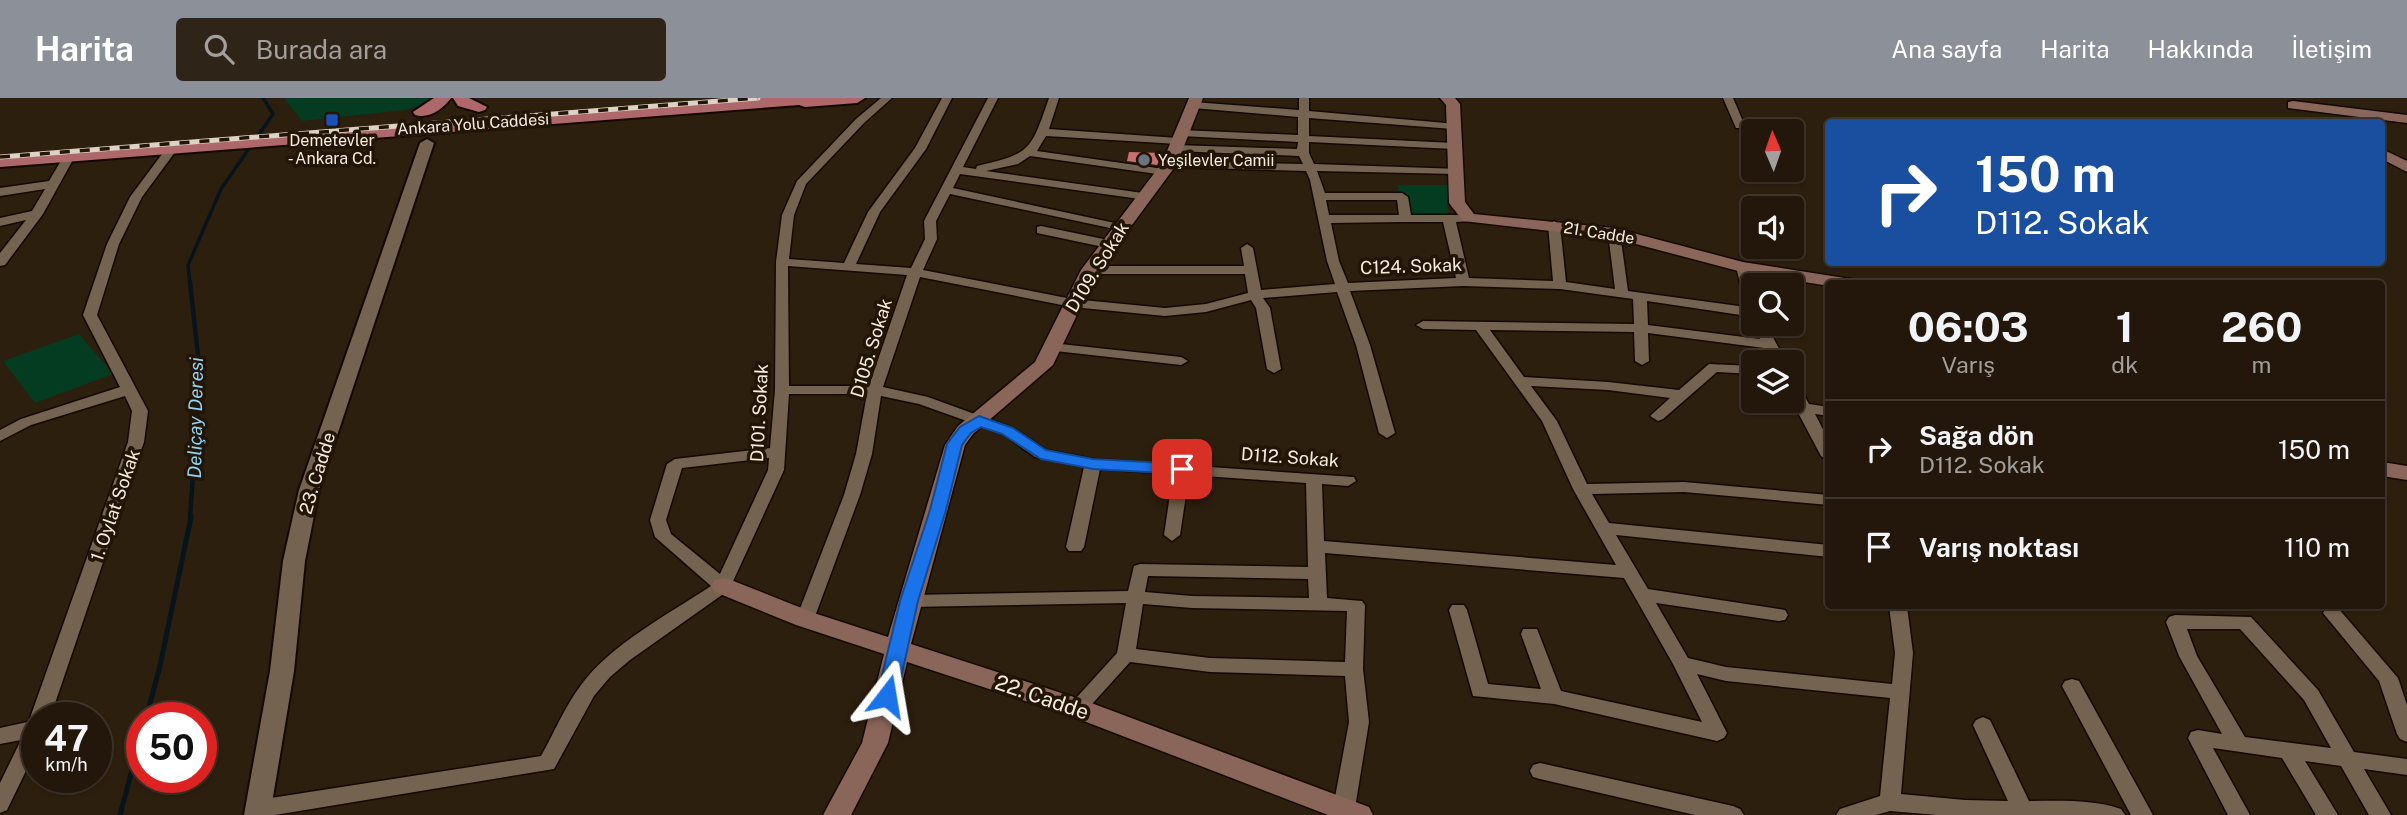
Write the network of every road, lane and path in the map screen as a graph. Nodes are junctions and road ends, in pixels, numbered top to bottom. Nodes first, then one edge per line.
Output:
1 (443, 98) edge
2 (461, 98) edge
3 (653, 98) edge
4 (820, 98) edge
5 (857, 98) edge
6 (887, 98) edge
7 (947, 98) edge
8 (993, 98) edge
9 (1054, 98) edge
10 (1304, 98) edge
11 (1447, 98) edge
12 (1728, 98) edge
13 (2289, 101) edge
14 (1194, 102) edge
15 (421, 112) junction
16 (1303, 113) junction
17 (376, 118) junction
18 (2321, 119) edge
19 (2407, 119) edge
20 (479, 126) junction
21 (1453, 126) junction
22 (1740, 126) dead end
23 (303, 132) junction
24 (360, 132) junction
25 (1042, 132) junction
26 (428, 143) junction
27 (0, 145) edge
28 (1454, 146) junction
29 (1303, 147) junction
30 (172, 148) junction
31 (1174, 152) junction
32 (1030, 153) junction
33 (2385, 155) edge
34 (69, 156) junction
35 (0, 162) edge
36 (2407, 167) edge
37 (1311, 169) junction
38 (958, 170) junction
39 (1456, 171) junction
40 (53, 184) junction
41 (947, 190) junction
42 (0, 192) edge
43 (1319, 196) junction
44 (1143, 197) junction
45 (37, 214) junction
46 (1469, 218) junction
47 (1324, 219) junction
48 (1406, 220) junction
49 (1450, 220) junction
50 (0, 222) edge
51 (1554, 225) junction
52 (1120, 228) junction
53 (1041, 230) dead end
54 (1614, 233) junction
55 (1108, 244) junction
56 (6, 248) edge
57 (1247, 248) dead end
58 (0, 262) edge
59 (782, 262) junction
60 (1742, 267) junction
61 (848, 268) junction
62 (1090, 270) junction
63 (1251, 270) junction
64 (915, 272) junction
65 (1743, 273) edge
66 (1825, 280) edge
67 (1463, 282) junction
68 (1560, 285) junction
69 (1342, 286) junction
70 (1622, 294) junction
71 (1255, 295) junction
72 (1640, 296) junction
73 (1072, 303) junction
74 (1741, 310) edge
75 (1423, 325) dead end
76 (1480, 326) junction
77 (1641, 328) junction
78 (1765, 336) edge
79 (1769, 344) junction
80 (1051, 347) junction
81 (1772, 350) edge
82 (1642, 360) dead end
83 (1181, 361) dead end
84 (1274, 369) dead end
85 (1741, 369) edge
86 (1520, 381) junction
87 (130, 389) junction
88 (782, 390) junction
89 (876, 390) junction
90 (1683, 395) junction
91 (1804, 407) edge
92 (1804, 409) edge
93 (1825, 411) edge
94 (1658, 416) dead end
95 (979, 421) junction
96 (1387, 433) dead end
97 (0, 436) edge
98 (1825, 448) edge
99 (778, 452) junction
100 (1093, 464) junction
101 (1182, 469) junction
102 (2385, 469) edge
103 (2407, 473) edge
104 (1314, 478) junction
105 (1348, 481) dead end
106 (1581, 489) junction
107 (1825, 500) edge
108 (1604, 528) junction
109 (1172, 535) dead end
110 (1315, 546) junction
111 (1075, 547) dead end
112 (1825, 551) edge
113 (1628, 572) junction
114 (1315, 573) junction
115 (723, 586) junction
116 (1641, 594) junction
117 (1136, 597) junction
118 (909, 601) junction
119 (1318, 605) junction
120 (1898, 609) edge
121 (1458, 610) dead end
122 (2332, 612) dead end
123 (1779, 615) dead end
124 (805, 619) junction
125 (1530, 634) dead end
126 (899, 649) junction
127 (1126, 654) junction
128 (1682, 663) junction
129 (1354, 668) junction
130 (2072, 686) dead end
131 (1901, 692) junction
132 (1554, 697) junction
133 (46, 702) edge
134 (1077, 708) junction
135 (1983, 725) dead end
136 (21, 732) edge
137 (2407, 734) edge
138 (0, 736) edge
139 (2238, 743) junction
140 (2288, 750) junction
141 (2345, 757) junction
142 (21, 760) edge
143 (2407, 767) edge
144 (1541, 771) dead end
145 (1, 801) edge
146 (1890, 802) junction
147 (1351, 811) edge
148 (258, 812) edge
149 (1967, 812) edge
150 (2031, 812) edge
151 (837, 815) edge
152 (1733, 815) edge
153 (1847, 815) edge
154 (2114, 815) edge
155 (2142, 815) edge
156 (2239, 815) edge
157 (2327, 815) edge
158 (2381, 815) edge

1 - 15 highway
2 - 15 highway
3 - 17 highway, Ankara Yolu Caddesi
4 - 24 highway, Ankara Yolu Caddesi
5 - 20 highway
6 - 59 street, D101. Sokak
7 - 61 street
8 - 38 street, D105. Sokak
9 - 25 street
10 - 16 street
11 - 21 main road
12 - 22 street
13 - 18 main road
13 - 19 main road
14 - 16 street
14 - 31 main road, D109. Sokak
15 - 17 highway
16 - 21 street
16 - 29 street
17 - 23 highway, Ankara Yolu Caddesi
20 - 24 highway
20 - 26 highway
21 - 28 main road
23 - 24 highway, Ankara Yolu Caddesi
23 - 26 highway
23 - 27 highway, Ankara Yolu Caddesi
23 - 30 highway, Ankara Yolu Caddesi
25 - 31 street
25 - 32 street
26 - 148 street, 23. Cadde
28 - 29 street
28 - 39 main road
29 - 31 street
29 - 37 street
30 - 34 highway, Ankara Yolu Caddesi
30 - 87 street, 1. Oylat Sokak
31 - 32 street
31 - 37 street
31 - 44 main road, D109. Sokak
32 - 38 street
33 - 36 main road
34 - 35 highway, Ankara Yolu Caddesi
34 - 40 street
37 - 39 street
37 - 43 street
38 - 41 street, D105. Sokak
38 - 44 street
39 - 46 main road
40 - 42 street
40 - 45 street
41 - 52 street
41 - 64 street, D105. Sokak
43 - 47 street
43 - 48 street
44 - 52 main road, D109. Sokak
45 - 50 street
45 - 56 street
46 - 49 street
46 - 51 main road, 21. Cadde
47 - 48 street
47 - 69 street
48 - 49 street
49 - 67 street
51 - 54 main road, 21. Cadde
51 - 68 street
52 - 55 main road, D109. Sokak
53 - 55 street
54 - 60 main road, 21. Cadde
54 - 70 street
55 - 62 main road, D109. Sokak
56 - 58 street
57 - 63 street
59 - 61 street, C124. Sokak
59 - 88 street, D101. Sokak
60 - 65 street
60 - 66 main road, 21. Cadde
61 - 64 street, C124. Sokak
62 - 63 street
62 - 73 main road, D109. Sokak
63 - 71 street
64 - 73 street, C124. Sokak
64 - 89 street, D105. Sokak
67 - 68 street, C124. Sokak
67 - 69 street, C124. Sokak
68 - 70 street, C124. Sokak
69 - 71 street, C124. Sokak
69 - 96 street
70 - 72 street, C124. Sokak
71 - 73 street, C124. Sokak
71 - 84 street
72 - 74 street, C124. Sokak
72 - 77 street
73 - 80 main road, D109. Sokak
75 - 76 street
76 - 77 street
76 - 86 street
77 - 79 street
77 - 82 street
78 - 79 street
79 - 81 street
80 - 83 street
80 - 95 main road, D109. Sokak
85 - 90 street
86 - 90 street
86 - 106 street
87 - 97 street
87 - 133 street, 1. Oylat Sokak
88 - 89 street, D112. Sokak
88 - 99 street, D101. Sokak
89 - 95 street, D112. Sokak
89 - 124 street, D105. Sokak
90 - 94 street
91 - 93 street
92 - 98 street
95 - 100 street, D112. Sokak
95 - 118 main road, D109. Sokak
99 - 115 street, D101. Sokak
99 - 115 street
100 - 101 street, D112. Sokak
100 - 111 street
101 - 104 street, D112. Sokak
101 - 109 street
102 - 103 main road
104 - 105 street, D112. Sokak
104 - 110 street
106 - 107 street
106 - 108 street
108 - 112 street
108 - 113 street
110 - 113 street
110 - 114 street
113 - 116 street
114 - 117 street
114 - 119 street
115 - 124 main road, 22. Cadde
115 - 148 street
116 - 123 street
116 - 128 street
117 - 118 street
117 - 119 street
117 - 127 street
118 - 126 main road, D109. Sokak
119 - 129 street
120 - 131 street
121 - 132 street
122 - 137 street
124 - 126 main road, 22. Cadde
125 - 132 street
126 - 134 main road, 22. Cadde
126 - 151 main road, D109. Sokak
127 - 129 street
127 - 134 street
128 - 131 street
128 - 132 street
129 - 147 street
130 - 155 street
131 - 146 street
134 - 147 main road, 22. Cadde
135 - 150 street
136 - 138 street
139 - 140 street
139 - 141 street
139 - 156 street
140 - 141 street
140 - 157 street
141 - 143 street
141 - 158 street
142 - 145 street
144 - 152 street
146 - 149 street
146 - 153 street
149 - 150 street
150 - 154 street

